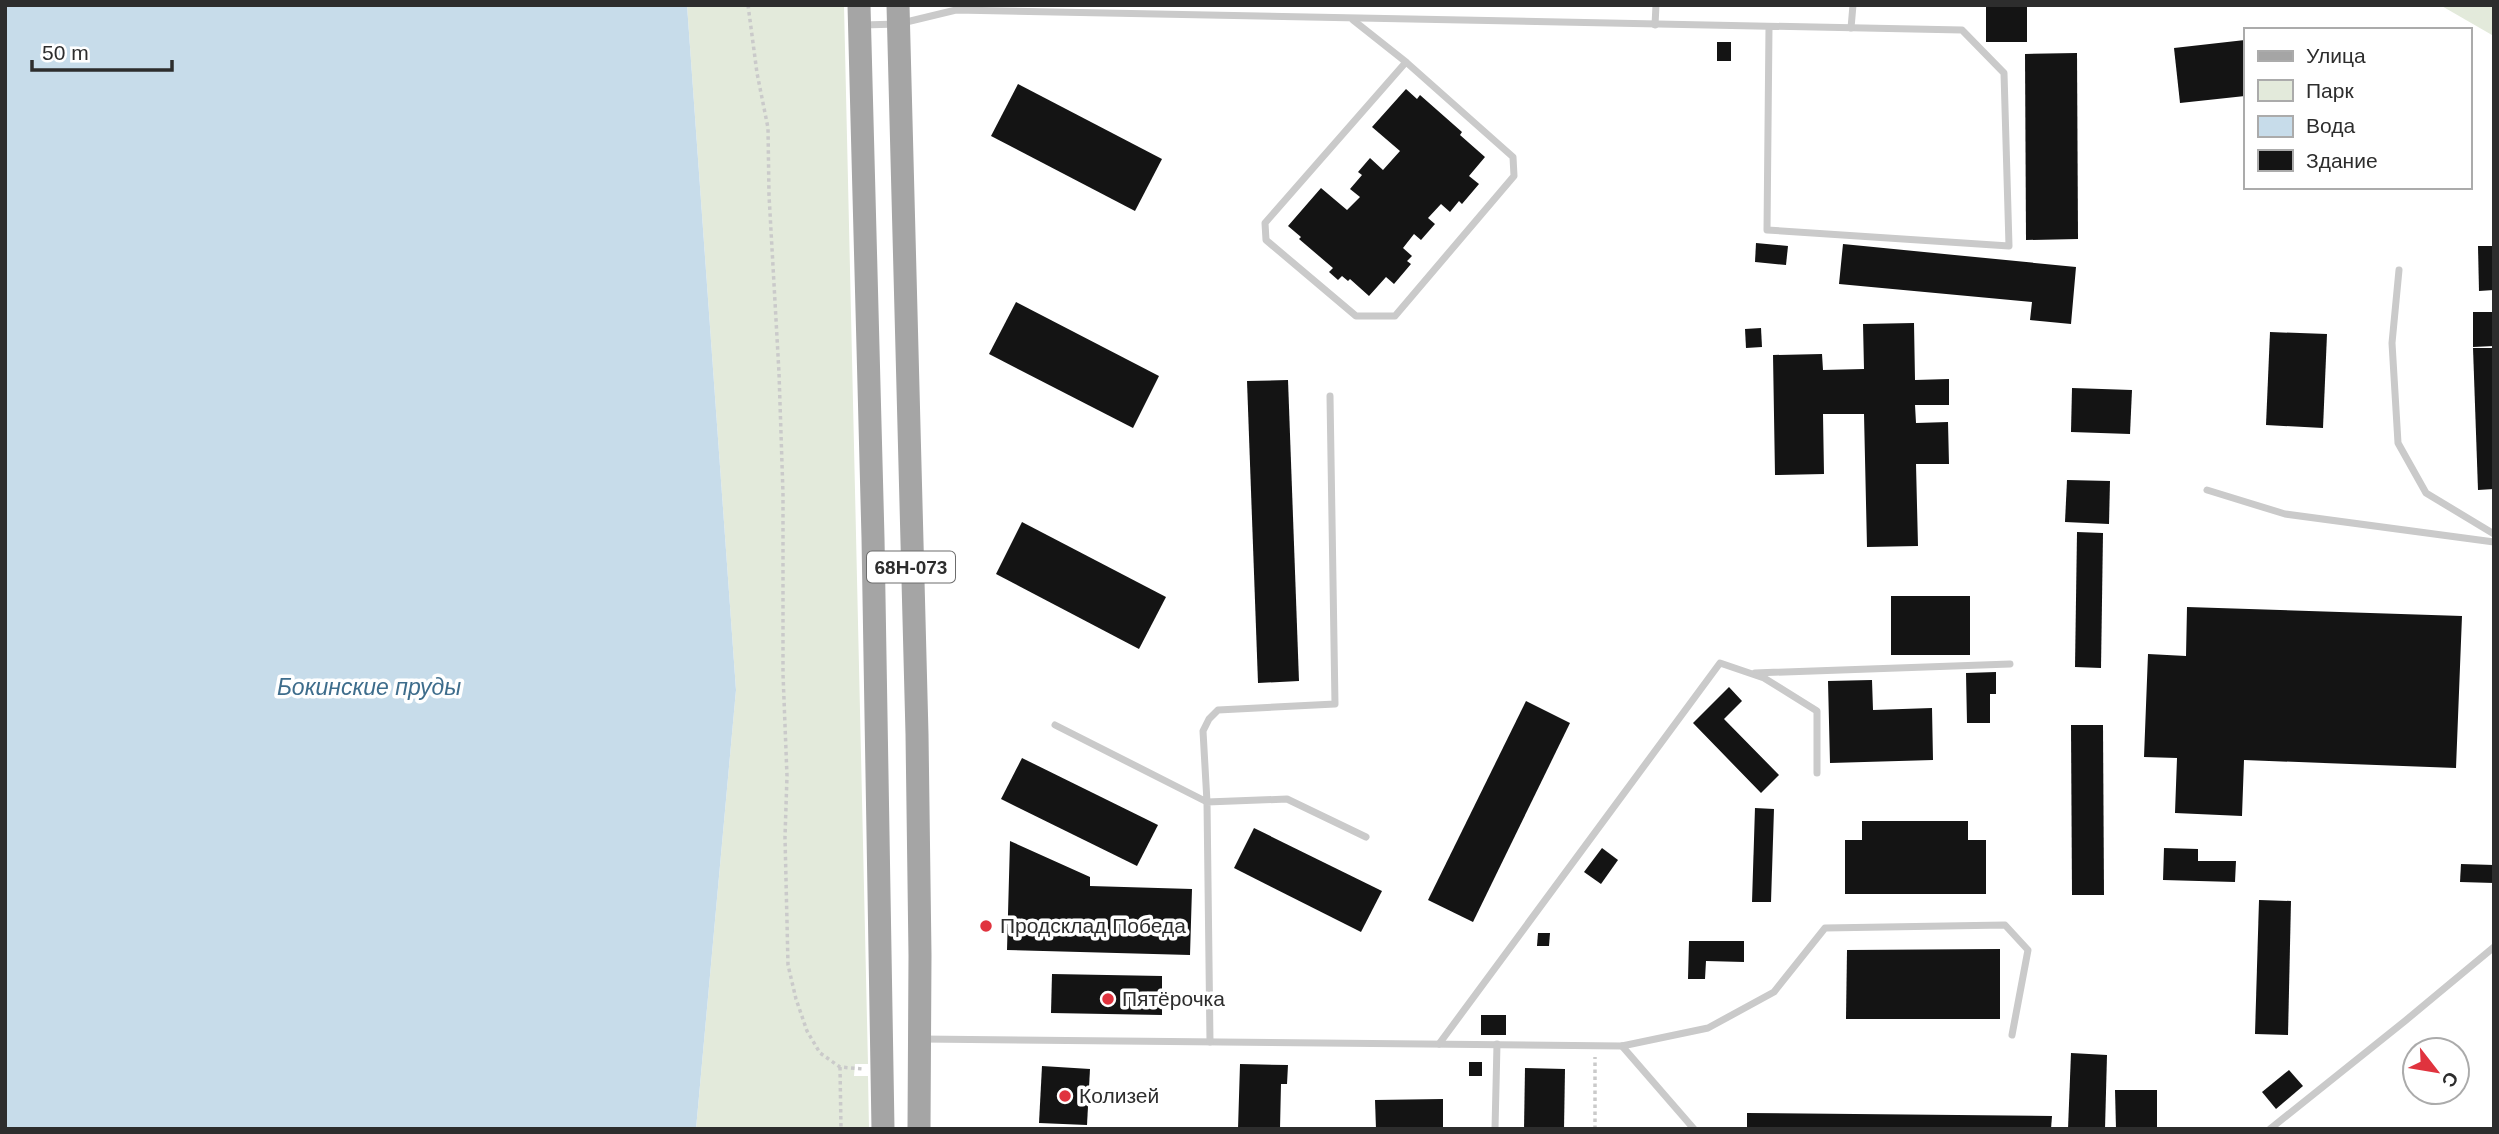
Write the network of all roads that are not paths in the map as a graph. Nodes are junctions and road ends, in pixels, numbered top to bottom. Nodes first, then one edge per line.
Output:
1 (1214, 5) edge
2 (1656, 5) edge
3 (1853, 5) edge
4 (1030, 9) edge
5 (859, 15) edge
6 (898, 15) edge
7 (1214, 16) junction
8 (1352, 19) junction
9 (1655, 25) junction
10 (1769, 27) junction
11 (1851, 28) junction
12 (1406, 62) junction
13 (2399, 270) dead end
14 (1330, 396) dead end
15 (2207, 490) dead end
16 (2494, 534) edge
17 (2494, 542) edge
18 (2010, 664) dead end
19 (1749, 673) junction
20 (1055, 725) dead end
21 (1817, 773) dead end
22 (1207, 802) junction
23 (1366, 837) dead end
24 (2494, 947) edge
25 (2012, 1034) dead end
26 (920, 1039) junction
27 (1210, 1042) junction
28 (1439, 1044) junction
29 (1497, 1044) junction
30 (1622, 1046) junction
31 (921, 1119) edge
32 (883, 1129) edge
33 (1496, 1129) edge
34 (1694, 1129) edge
35 (2270, 1129) edge

1 - 7 lane
2 - 9 lane
3 - 11 lane
4 - 6 lane
4 - 7 lane
5 - 6 lane
5 - 32 main road, 68Н-073
6 - 26 main road, 68Н-073
7 - 8 lane
8 - 9 lane
8 - 12 lane
9 - 10 lane
10 - 11 lane
10 - 11 lane
12 - 12 lane
13 - 16 lane
14 - 22 lane
15 - 17 lane
18 - 19 lane
19 - 21 lane
19 - 28 lane
20 - 22 lane
22 - 23 lane
22 - 27 lane
24 - 35 lane
25 - 30 lane
26 - 27 lane
26 - 31 main road, 68Н-073
27 - 28 lane
28 - 29 lane
29 - 30 lane
29 - 33 lane
30 - 34 lane

